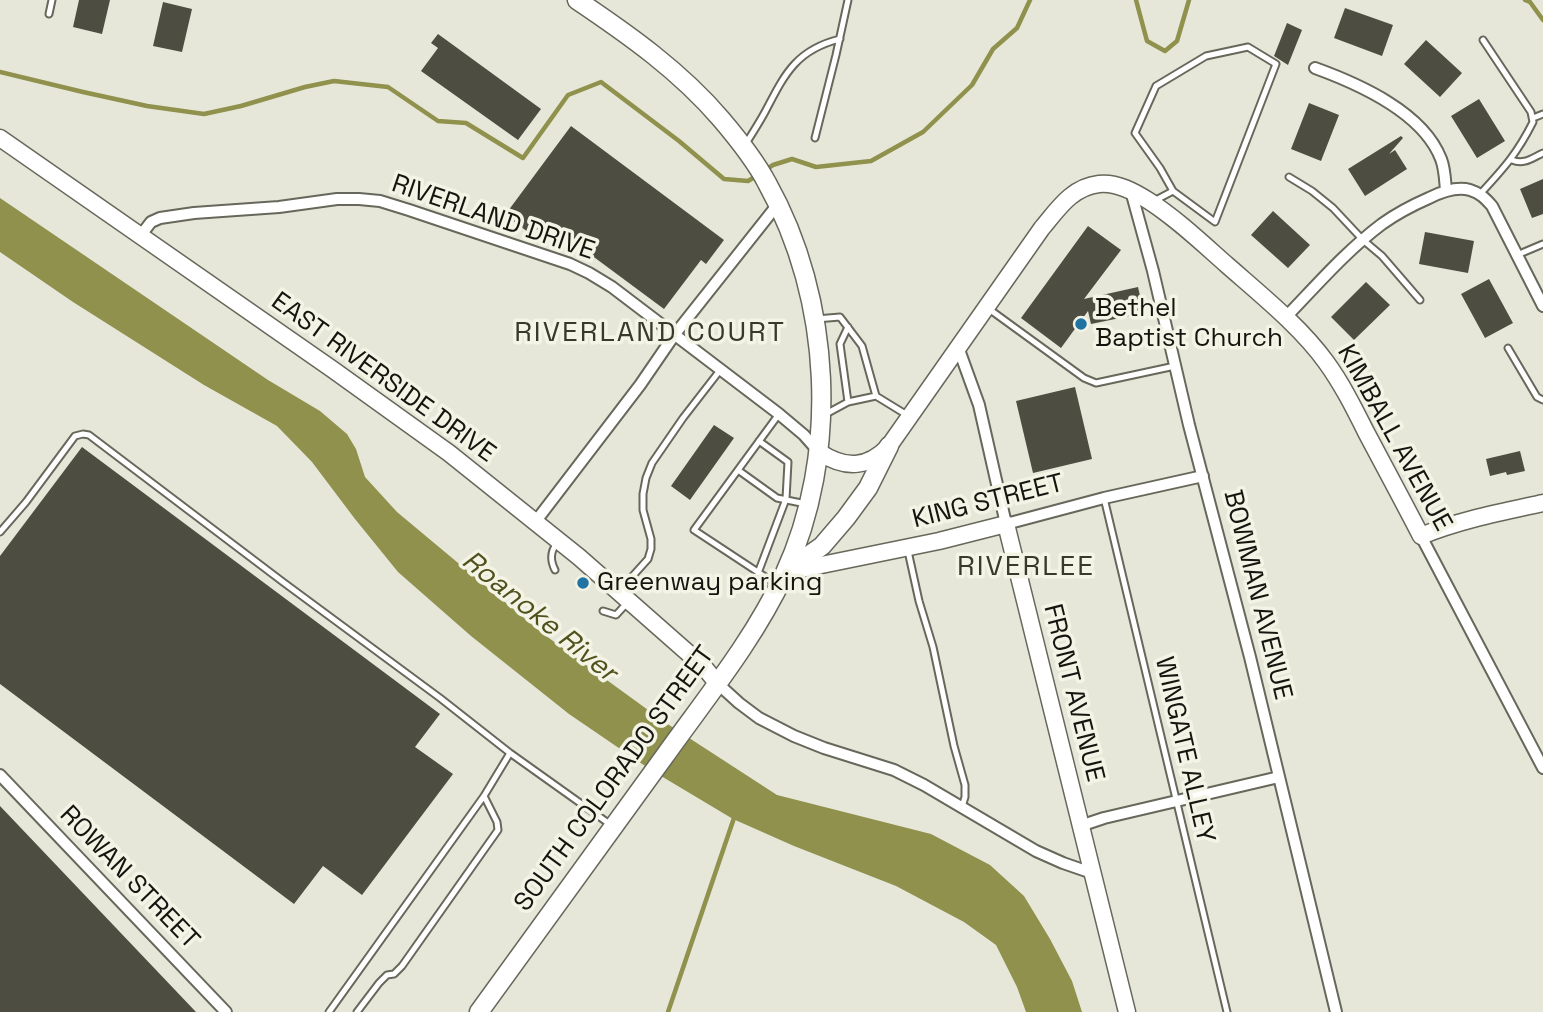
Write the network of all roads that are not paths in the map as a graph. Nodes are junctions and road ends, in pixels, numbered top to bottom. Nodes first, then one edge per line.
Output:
1 (52, 0) edge
2 (577, 0) edge
3 (848, 0) edge
4 (49, 14) dead end
5 (840, 39) junction
6 (1483, 40) dead end
7 (1315, 68) dead end
8 (1543, 114) edge
9 (1533, 118) junction
10 (0, 138) edge
11 (815, 138) dead end
12 (744, 148) junction
13 (1543, 153) edge
14 (1511, 159) junction
15 (1289, 177) dead end
16 (1131, 191) junction
17 (1173, 191) junction
18 (1446, 191) junction
19 (1480, 194) junction
20 (1152, 202) junction
21 (778, 204) junction
22 (141, 235) junction
23 (1363, 240) junction
24 (1543, 244) edge
25 (1517, 255) junction
26 (1420, 300) dead end
27 (1543, 306) edge
28 (986, 307) junction
29 (1285, 318) junction
30 (814, 320) junction
31 (848, 327) junction
32 (676, 334) junction
33 (958, 347) junction
34 (1508, 348) dead end
35 (1175, 365) junction
36 (721, 369) junction
37 (876, 396) junction
38 (1543, 400) edge
39 (848, 402) junction
40 (779, 414) junction
41 (822, 417) junction
42 (909, 417) junction
43 (759, 441) junction
44 (889, 446) junction
45 (819, 452) junction
46 (738, 470) junction
47 (1203, 476) junction
48 (1104, 498) junction
49 (786, 499) junction
50 (1543, 503) edge
51 (809, 504) junction
52 (536, 521) junction
53 (1006, 523) junction
54 (0, 532) edge
55 (1421, 536) junction
56 (559, 541) junction
57 (907, 548) junction
58 (555, 570) dead end
59 (758, 573) junction
60 (781, 579) junction
61 (623, 597) junction
62 (603, 611) dead end
63 (717, 683) junction
64 (510, 753) junction
65 (1543, 768) edge
66 (0, 775) edge
67 (1279, 777) junction
68 (484, 796) junction
69 (1176, 801) junction
70 (962, 807) junction
71 (614, 826) junction
72 (1080, 826) junction
73 (1092, 873) junction
74 (226, 1012) edge
75 (329, 1012) edge
76 (358, 1012) edge
77 (479, 1012) edge
78 (1127, 1012) edge
79 (1227, 1012) edge
80 (1336, 1012) edge

1 - 4 lane
2 - 12 main road
3 - 5 lane
5 - 11 lane
5 - 12 lane
6 - 9 lane
7 - 18 street
8 - 9 lane
9 - 14 lane
10 - 22 street, EAST RIVERSIDE DRIVE
12 - 21 main road
13 - 14 lane
14 - 19 lane
15 - 23 lane
16 - 20 street, KIMBALL AVENUE
16 - 28 street
16 - 35 street, BOWMAN AVENUE
17 - 17 lane
17 - 20 lane
18 - 19 street
18 - 23 street
19 - 25 street
20 - 29 street, KIMBALL AVENUE
21 - 30 main road
21 - 32 street
22 - 32 street, RIVERLAND DRIVE
22 - 52 street, EAST RIVERSIDE DRIVE
23 - 26 lane
23 - 29 street
24 - 25 lane
25 - 27 street
28 - 33 street
28 - 35 lane
29 - 55 street, KIMBALL AVENUE
30 - 31 lane
30 - 41 main road
31 - 37 lane
31 - 39 lane
32 - 36 street, RIVERLAND DRIVE
32 - 52 street
33 - 42 street
33 - 53 street, FRONT AVENUE
34 - 38 lane
35 - 47 street, BOWMAN AVENUE
36 - 40 street, RIVERLAND DRIVE
36 - 61 lane
37 - 39 lane
37 - 42 lane
39 - 41 lane
40 - 43 lane
40 - 45 street, RIVERLAND DRIVE
41 - 45 main road
42 - 44 street
43 - 46 lane
43 - 49 lane
44 - 45 street
44 - 60 main road
45 - 51 main road, SOUTH COLORADO STREET
46 - 49 lane
46 - 59 lane
47 - 48 street, KING STREET
47 - 67 street, BOWMAN AVENUE
48 - 53 street, KING STREET
48 - 69 lane, WINGATE ALLEY
49 - 51 lane
49 - 59 lane
50 - 55 street
51 - 60 main road, SOUTH COLORADO STREET
52 - 56 street, EAST RIVERSIDE DRIVE
53 - 57 street, KING STREET
53 - 72 street, FRONT AVENUE
54 - 64 lane
55 - 65 street, KIMBALL AVENUE
56 - 58 lane
56 - 61 street, EAST RIVERSIDE DRIVE
57 - 60 street, KING STREET
57 - 70 lane
59 - 60 lane
60 - 63 main road, SOUTH COLORADO STREET
61 - 62 lane
61 - 63 street, EAST RIVERSIDE DRIVE
63 - 70 street
63 - 71 main road, SOUTH COLORADO STREET
64 - 68 lane
64 - 71 lane
66 - 74 street, ROWAN STREET
67 - 69 street
67 - 80 street, BOWMAN AVENUE
68 - 75 lane
68 - 76 lane
69 - 72 street
69 - 79 lane, WINGATE ALLEY
70 - 73 street
71 - 77 main road, SOUTH COLORADO STREET
72 - 73 street, FRONT AVENUE
73 - 78 street, FRONT AVENUE

